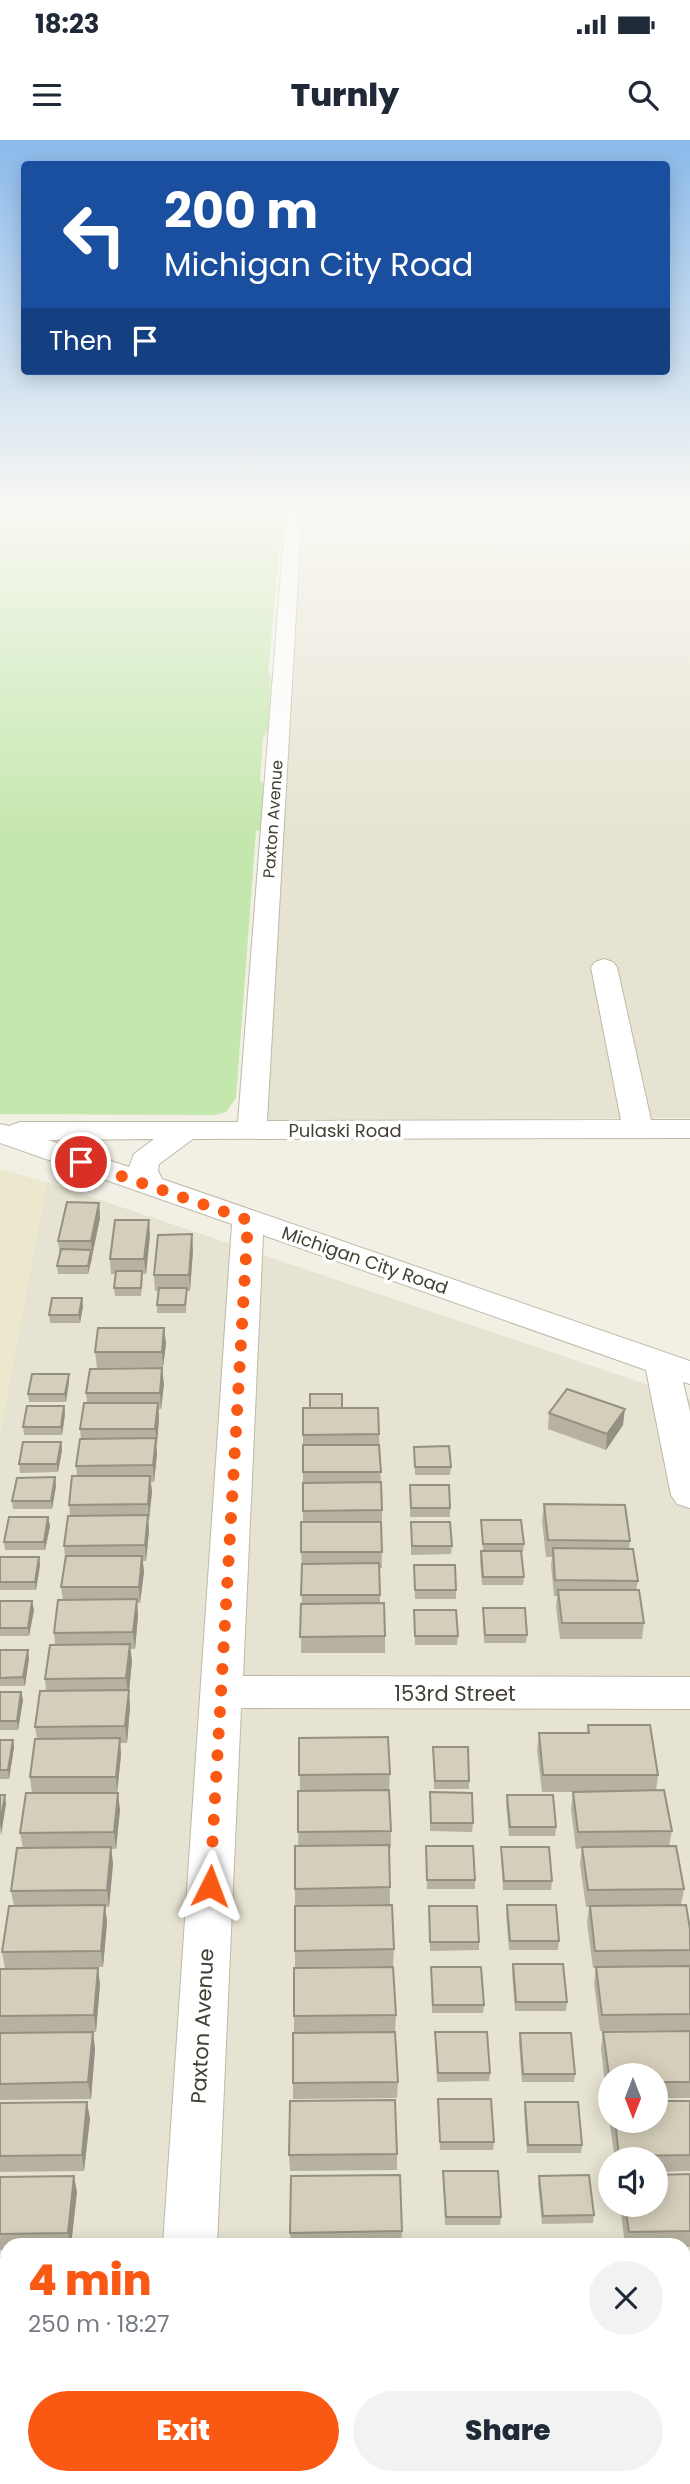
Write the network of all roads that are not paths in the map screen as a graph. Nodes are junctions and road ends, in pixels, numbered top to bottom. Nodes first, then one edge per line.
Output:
1 (287, 617) edge
2 (604, 967) dead end
3 (638, 1129) junction
4 (690, 1129) edge
5 (252, 1130) junction
6 (185, 1131) junction
7 (0, 1132) edge
8 (149, 1185) junction
9 (248, 1220) junction
10 (676, 1368) edge
11 (690, 1495) edge
12 (221, 1692) junction
13 (690, 1693) edge
14 (190, 2238) edge

1 - 5 street, Paxton Avenue
2 - 3 street
3 - 4 street, Pulaski Road
3 - 5 street, Pulaski Road
5 - 6 street, Pulaski Road
6 - 7 street, Pulaski Road
6 - 8 street
7 - 8 street, Michigan City Road
8 - 9 street, Michigan City Road
9 - 10 street, Michigan City Road
9 - 12 street, Paxton Avenue
10 - 11 street
12 - 13 street, 153rd Street
12 - 14 street, Paxton Avenue

